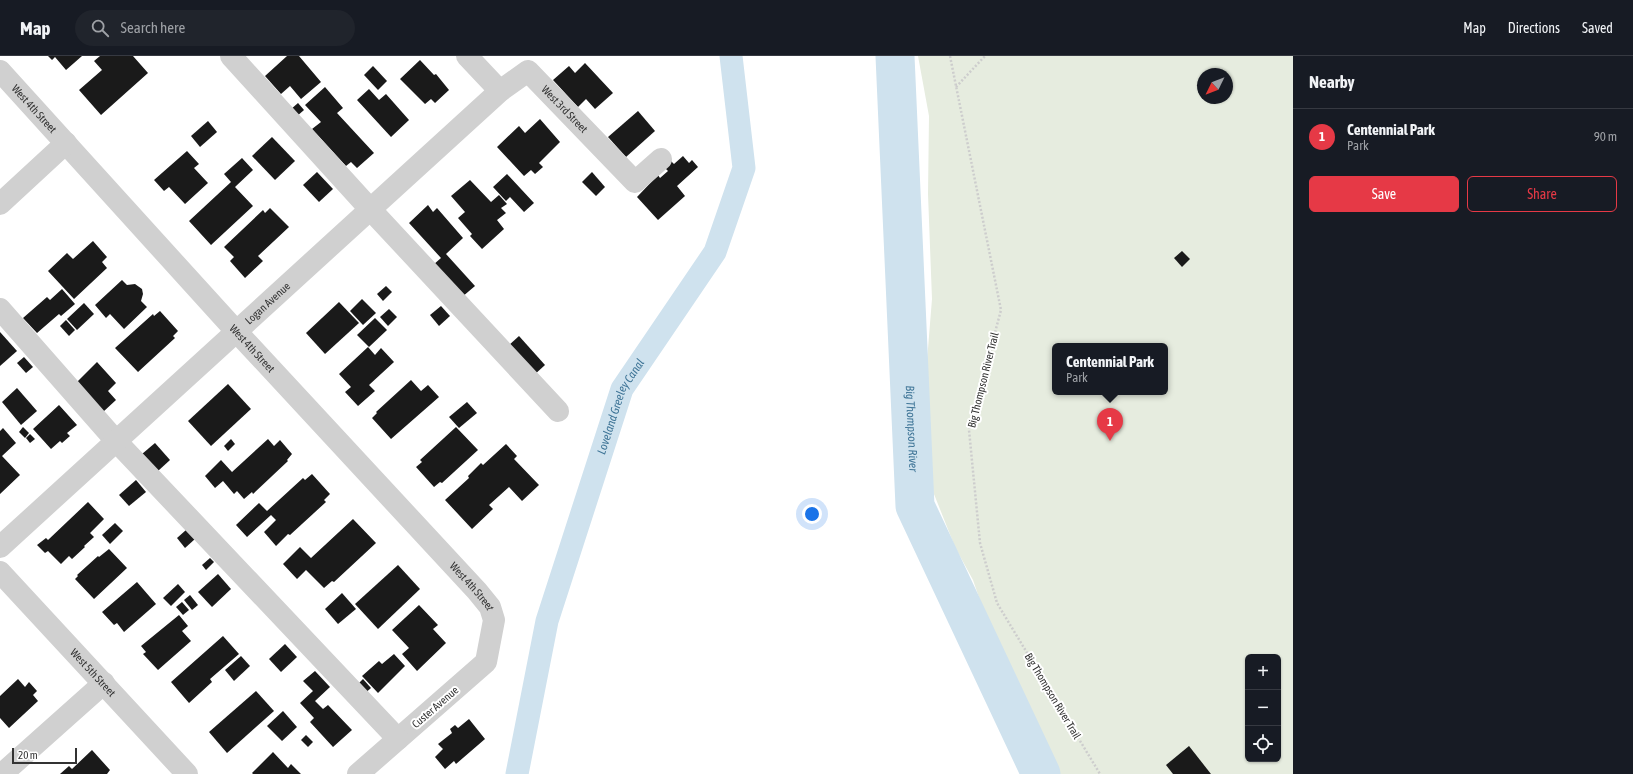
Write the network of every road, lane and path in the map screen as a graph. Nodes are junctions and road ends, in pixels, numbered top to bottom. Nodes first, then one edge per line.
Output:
1 (231, 56) edge
2 (466, 56) edge
3 (950, 56) edge
4 (985, 56) edge
5 (0, 71) edge
6 (956, 87) junction
7 (500, 91) junction
8 (66, 143) junction
9 (661, 159) dead end
10 (0, 204) edge
11 (370, 209) junction
12 (0, 309) edge
13 (236, 331) junction
14 (558, 411) dead end
15 (116, 440) junction
16 (0, 547) edge
17 (0, 572) edge
18 (493, 629) joint
19 (104, 683) junction
20 (398, 739) junction
21 (2, 774) edge
22 (186, 774) edge
23 (358, 774) edge
24 (1100, 774) edge

1 - 11 street
2 - 7 street
3 - 6 path, Big Thompson River Trail
4 - 6 path
5 - 8 street, West 4th Street
6 - 24 path, Big Thompson River Trail
7 - 9 street, West 3rd Street
7 - 11 street, Logan Avenue
8 - 10 street
8 - 13 street, West 4th Street
11 - 13 street, Logan Avenue
11 - 14 street
12 - 15 street
13 - 15 street, Logan Avenue
13 - 18 street, West 4th Street
15 - 16 street, Logan Avenue
15 - 20 street
17 - 19 street, West 5th Street
18 - 20 street, Custer Avenue
19 - 21 street
19 - 22 street, West 5th Street
20 - 23 street, Custer Avenue

